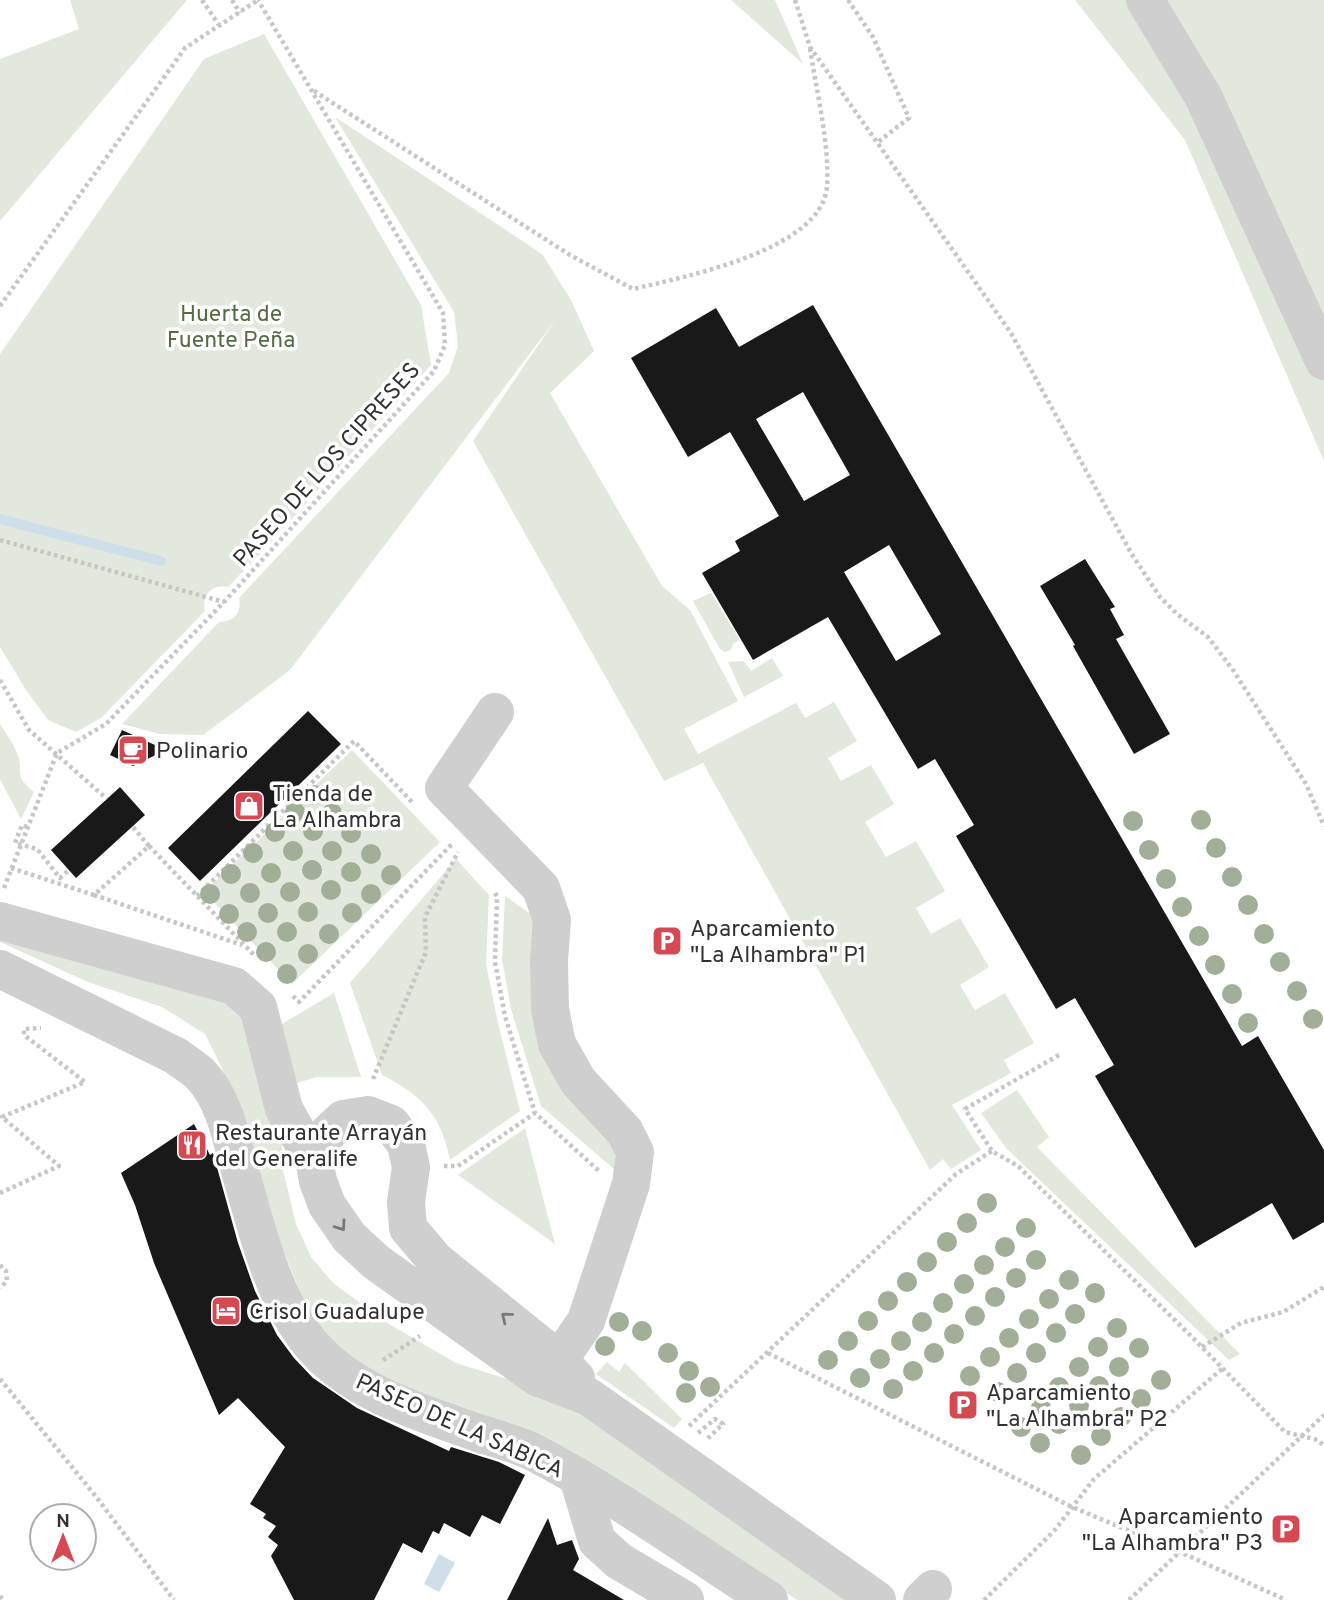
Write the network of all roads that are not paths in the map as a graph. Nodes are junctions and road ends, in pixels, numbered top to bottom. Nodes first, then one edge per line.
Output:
1 (1145, 0) edge
2 (1324, 361) edge
3 (495, 712) dead end
4 (0, 921) edge
5 (0, 969) edge
6 (316, 1164) junction
7 (559, 1360) junction
8 (590, 1397) junction
9 (578, 1477) junction
10 (685, 1600) edge
11 (769, 1600) edge
12 (877, 1600) edge

1 - 2 street
3 - 7 street
4 - 6 street
5 - 9 street, PASEO DE LA SABICA
7 -> 6 street
6 -> 8 street
7 - 8 street
8 - 12 street
9 - 10 street
9 - 11 street, PASEO DE LA SABICA

